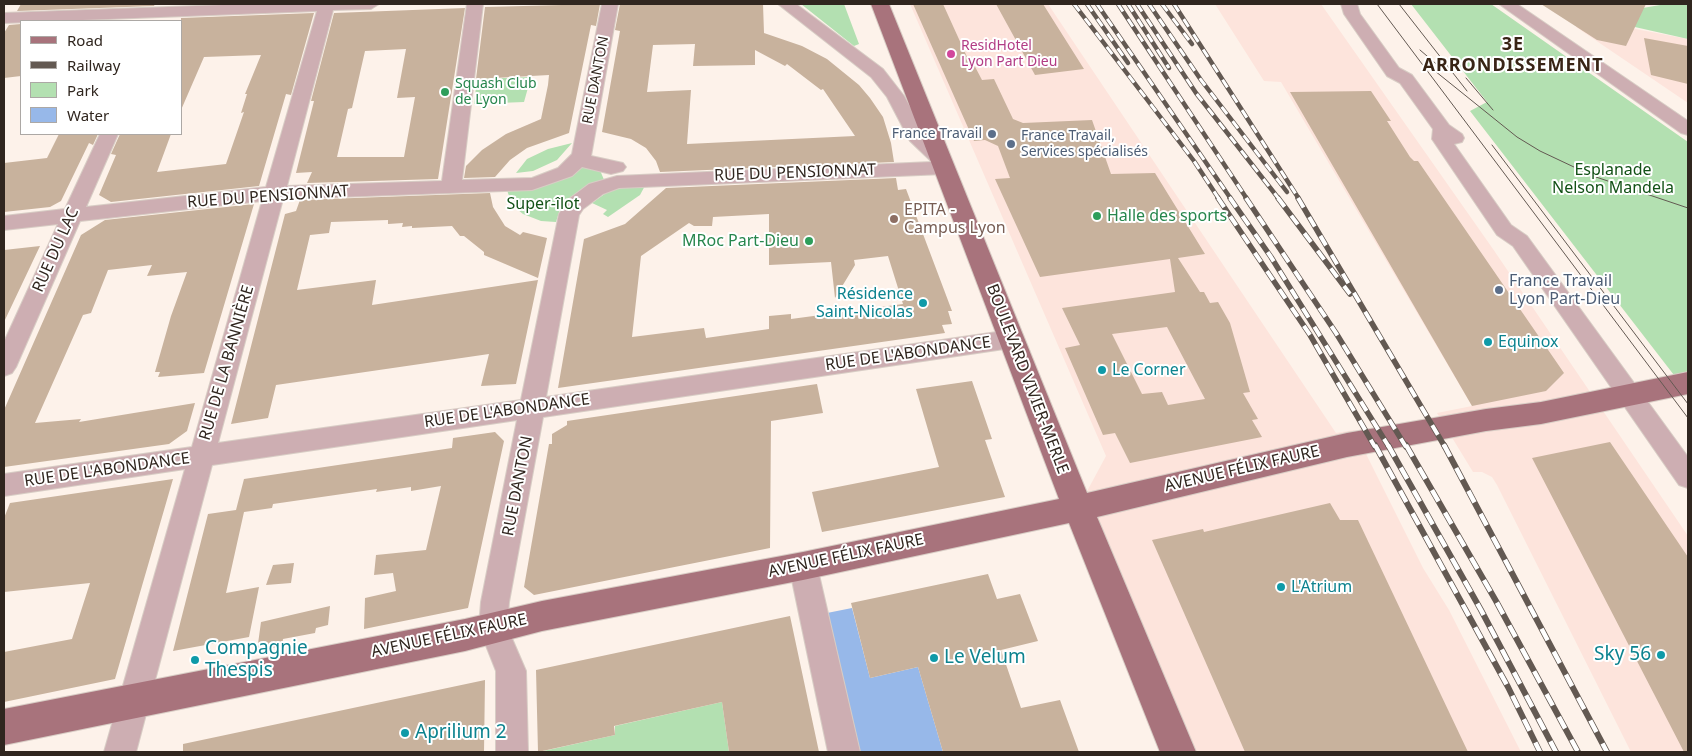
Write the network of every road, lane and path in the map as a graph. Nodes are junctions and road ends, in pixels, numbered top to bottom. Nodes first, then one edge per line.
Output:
1 (8, 4) edge
2 (371, 4) edge
3 (475, 4) edge
4 (610, 4) edge
5 (786, 4) edge
6 (880, 4) edge
7 (1349, 4) edge
8 (1354, 4) edge
9 (1507, 4) edge
10 (326, 5) edge
11 (4, 10) edge
12 (165, 12) edge
13 (4, 18) edge
14 (1406, 79) junction
15 (1688, 129) edge
16 (109, 135) edge
17 (579, 158) junction
18 (942, 163) junction
19 (616, 167) dead end
20 (451, 187) junction
21 (274, 193) junction
22 (72, 215) junction
23 (4, 223) edge
24 (567, 226) joint
25 (1011, 339) junction
26 (4, 367) edge
27 (1688, 383) edge
28 (1629, 395) junction
29 (533, 407) junction
30 (201, 456) junction
31 (1688, 477) edge
32 (4, 484) edge
33 (1078, 508) junction
34 (803, 566) junction
35 (493, 628) junction
36 (134, 700) junction
37 (4, 727) edge
38 (120, 752) edge
39 (512, 752) edge
40 (844, 752) edge
41 (1178, 752) edge

1 - 11 street
2 - 10 street
3 - 20 street
4 - 17 street, RUE DANTON
5 - 18 street
6 - 18 main road, BOULEVARD VIVIER-MERLE
7 - 14 street
8 - 14 street
9 - 15 street
10 - 12 street
10 - 21 street, RUE DE LA BANNIÈRE
12 - 13 street
14 - 28 street
16 - 22 street, RUE DU LAC
17 - 19 street
17 - 20 street, RUE DU PENSIONNAT
18 - 24 street, RUE DU PENSIONNAT
18 - 25 main road, BOULEVARD VIVIER-MERLE
20 - 21 street, RUE DU PENSIONNAT
21 - 22 street, RUE DU PENSIONNAT
21 - 30 street, RUE DE LA BANNIÈRE
22 - 23 street, RUE DU PENSIONNAT
22 - 26 street, RUE DU LAC
24 - 29 street, RUE DANTON
25 - 29 street, RUE DE L'ABONDANCE
25 - 33 main road, BOULEVARD VIVIER-MERLE
27 - 28 main road, AVENUE FÉLIX FAURE
28 - 31 street
28 - 33 main road, AVENUE FÉLIX FAURE
29 - 30 street, RUE DE L'ABONDANCE
29 - 35 street, RUE DANTON
30 - 32 street, RUE DE L'ABONDANCE
30 - 36 street, RUE DE LA BANNIÈRE
33 - 34 main road, AVENUE FÉLIX FAURE
33 - 41 main road, BOULEVARD VIVIER-MERLE
34 - 35 main road, AVENUE FÉLIX FAURE
34 - 40 street
35 - 36 main road, AVENUE FÉLIX FAURE
35 - 39 street
36 - 37 main road, AVENUE FÉLIX FAURE
36 - 38 street, RUE DE LA BANNIÈRE

